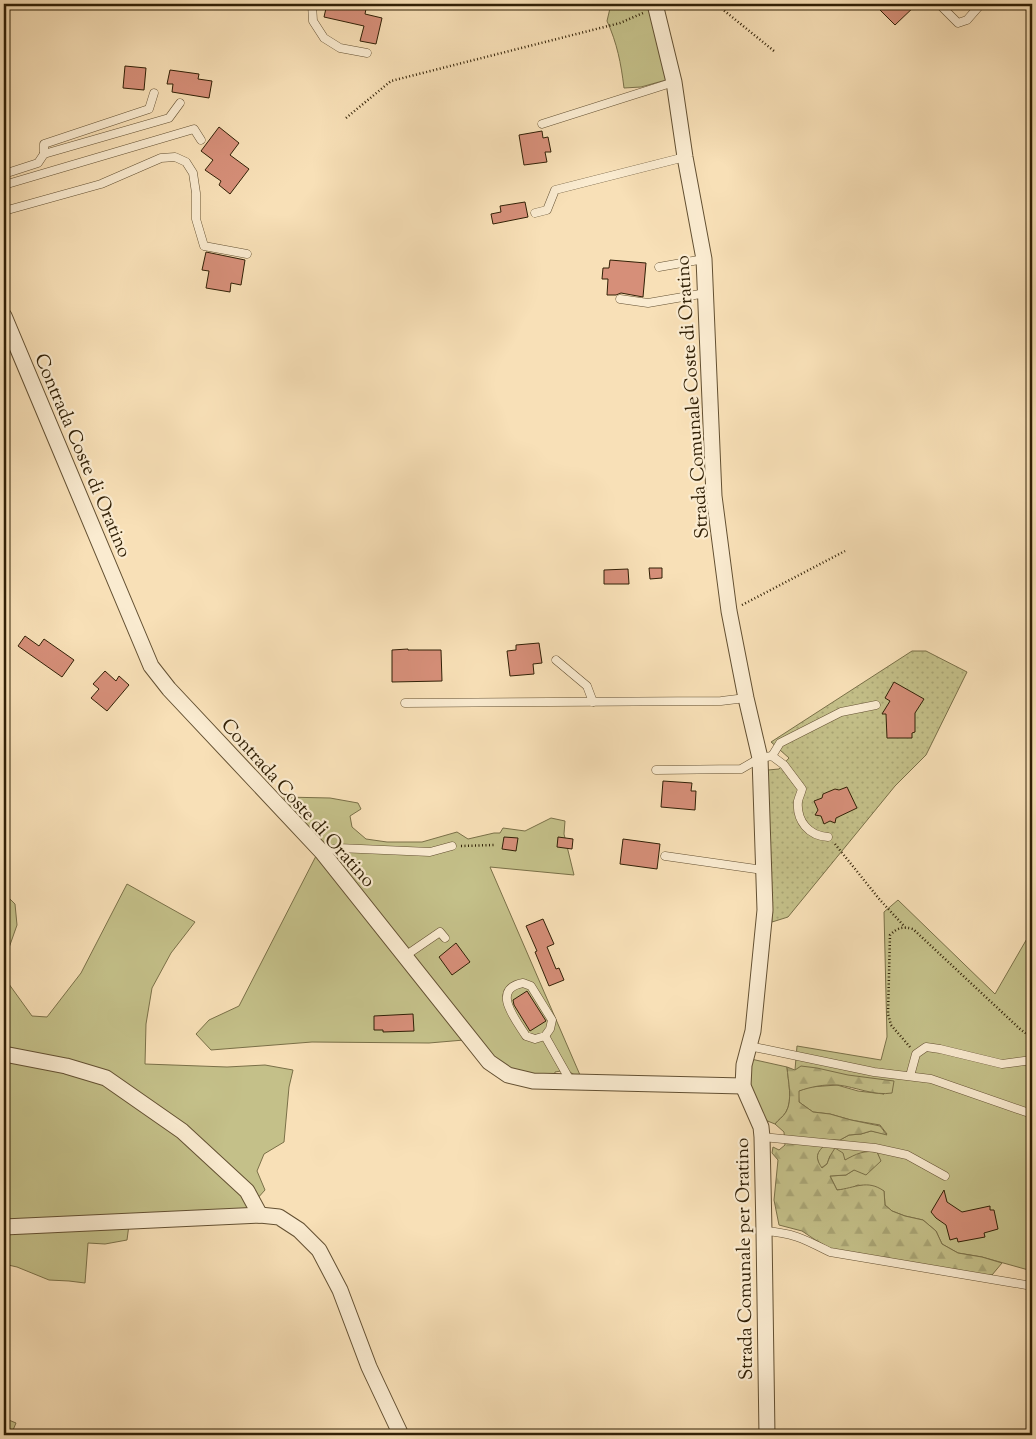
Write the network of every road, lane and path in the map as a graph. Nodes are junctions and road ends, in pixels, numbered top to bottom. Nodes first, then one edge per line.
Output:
1 (312, 4) edge
2 (716, 4) edge
3 (939, 4) edge
4 (981, 4) edge
5 (655, 5) edge
6 (774, 51) dead end
7 (368, 53) dead end
8 (674, 82) junction
9 (154, 93) dead end
10 (180, 103) dead end
11 (346, 118) dead end
12 (542, 124) dead end
13 (201, 140) dead end
14 (44, 154) junction
15 (685, 158) junction
16 (4, 174) edge
17 (4, 185) edge
18 (4, 211) edge
19 (535, 213) dead end
20 (246, 254) dead end
21 (704, 258) junction
22 (659, 267) dead end
23 (706, 293) junction
24 (620, 299) dead end
25 (4, 316) edge
26 (845, 550) dead end
27 (729, 611) junction
28 (556, 660) dead end
29 (746, 698) junction
30 (594, 702) junction
31 (405, 703) dead end
32 (876, 705) dead end
33 (766, 757) junction
34 (656, 770) dead end
35 (828, 837) joint
36 (494, 845) dead end
37 (452, 846) joint
38 (322, 852) junction
39 (665, 856) dead end
40 (763, 870) junction
41 (905, 927) junction
42 (445, 938) dead end
43 (405, 956) junction
44 (545, 1036) junction
45 (1032, 1038) edge
46 (749, 1046) junction
47 (4, 1054) edge
48 (916, 1054) junction
49 (1032, 1060) edge
50 (910, 1076) junction
51 (570, 1082) junction
52 (743, 1086) junction
53 (1032, 1114) edge
54 (762, 1137) junction
55 (945, 1176) dead end
56 (260, 1214) junction
57 (4, 1227) edge
58 (764, 1231) junction
59 (1032, 1286) edge
60 (402, 1435) edge
61 (767, 1435) edge

1 - 7 lane
2 - 6 path
3 - 4 lane
5 - 8 street, Strada Comunale Coste di Oratino
5 - 11 path
8 - 12 lane
8 - 15 street, Strada Comunale Coste di Oratino
9 - 14 lane
10 - 14 lane
13 - 17 lane
14 - 16 lane
15 - 19 lane
15 - 21 street, Strada Comunale Coste di Oratino
18 - 20 lane
21 - 22 lane
21 - 23 street, Strada Comunale Coste di Oratino
23 - 24 lane
23 - 27 street, Strada Comunale Coste di Oratino
25 - 38 street, Contrada Coste di Oratino
26 - 27 path
27 - 29 street, Strada Comunale Coste di Oratino
28 - 30 lane
29 - 30 lane
29 - 33 street, Strada Comunale Coste di Oratino
30 - 31 lane
32 - 33 lane
33 - 34 lane
33 - 35 lane
33 - 40 street, Strada Comunale Coste di Oratino
35 - 41 path
36 - 37 path
37 - 38 lane
38 - 43 street, Contrada Coste di Oratino
39 - 40 lane
40 - 46 street, Strada Comunale Coste di Oratino
41 - 45 path
41 - 48 path
42 - 43 lane
43 - 51 street, Contrada Coste di Oratino
44 - 44 lane
44 - 51 lane
46 - 50 lane
46 - 52 street, Strada Comunale Coste di Oratino
47 - 56 street
48 - 49 lane
48 - 50 lane
50 - 53 lane
51 - 52 street, Contrada Coste di Oratino
52 - 54 street, Strada Comunale per Oratino
54 - 55 lane
54 - 58 street, Strada Comunale per Oratino
56 - 57 street
56 - 60 street
58 - 59 lane
58 - 61 street, Strada Comunale per Oratino

